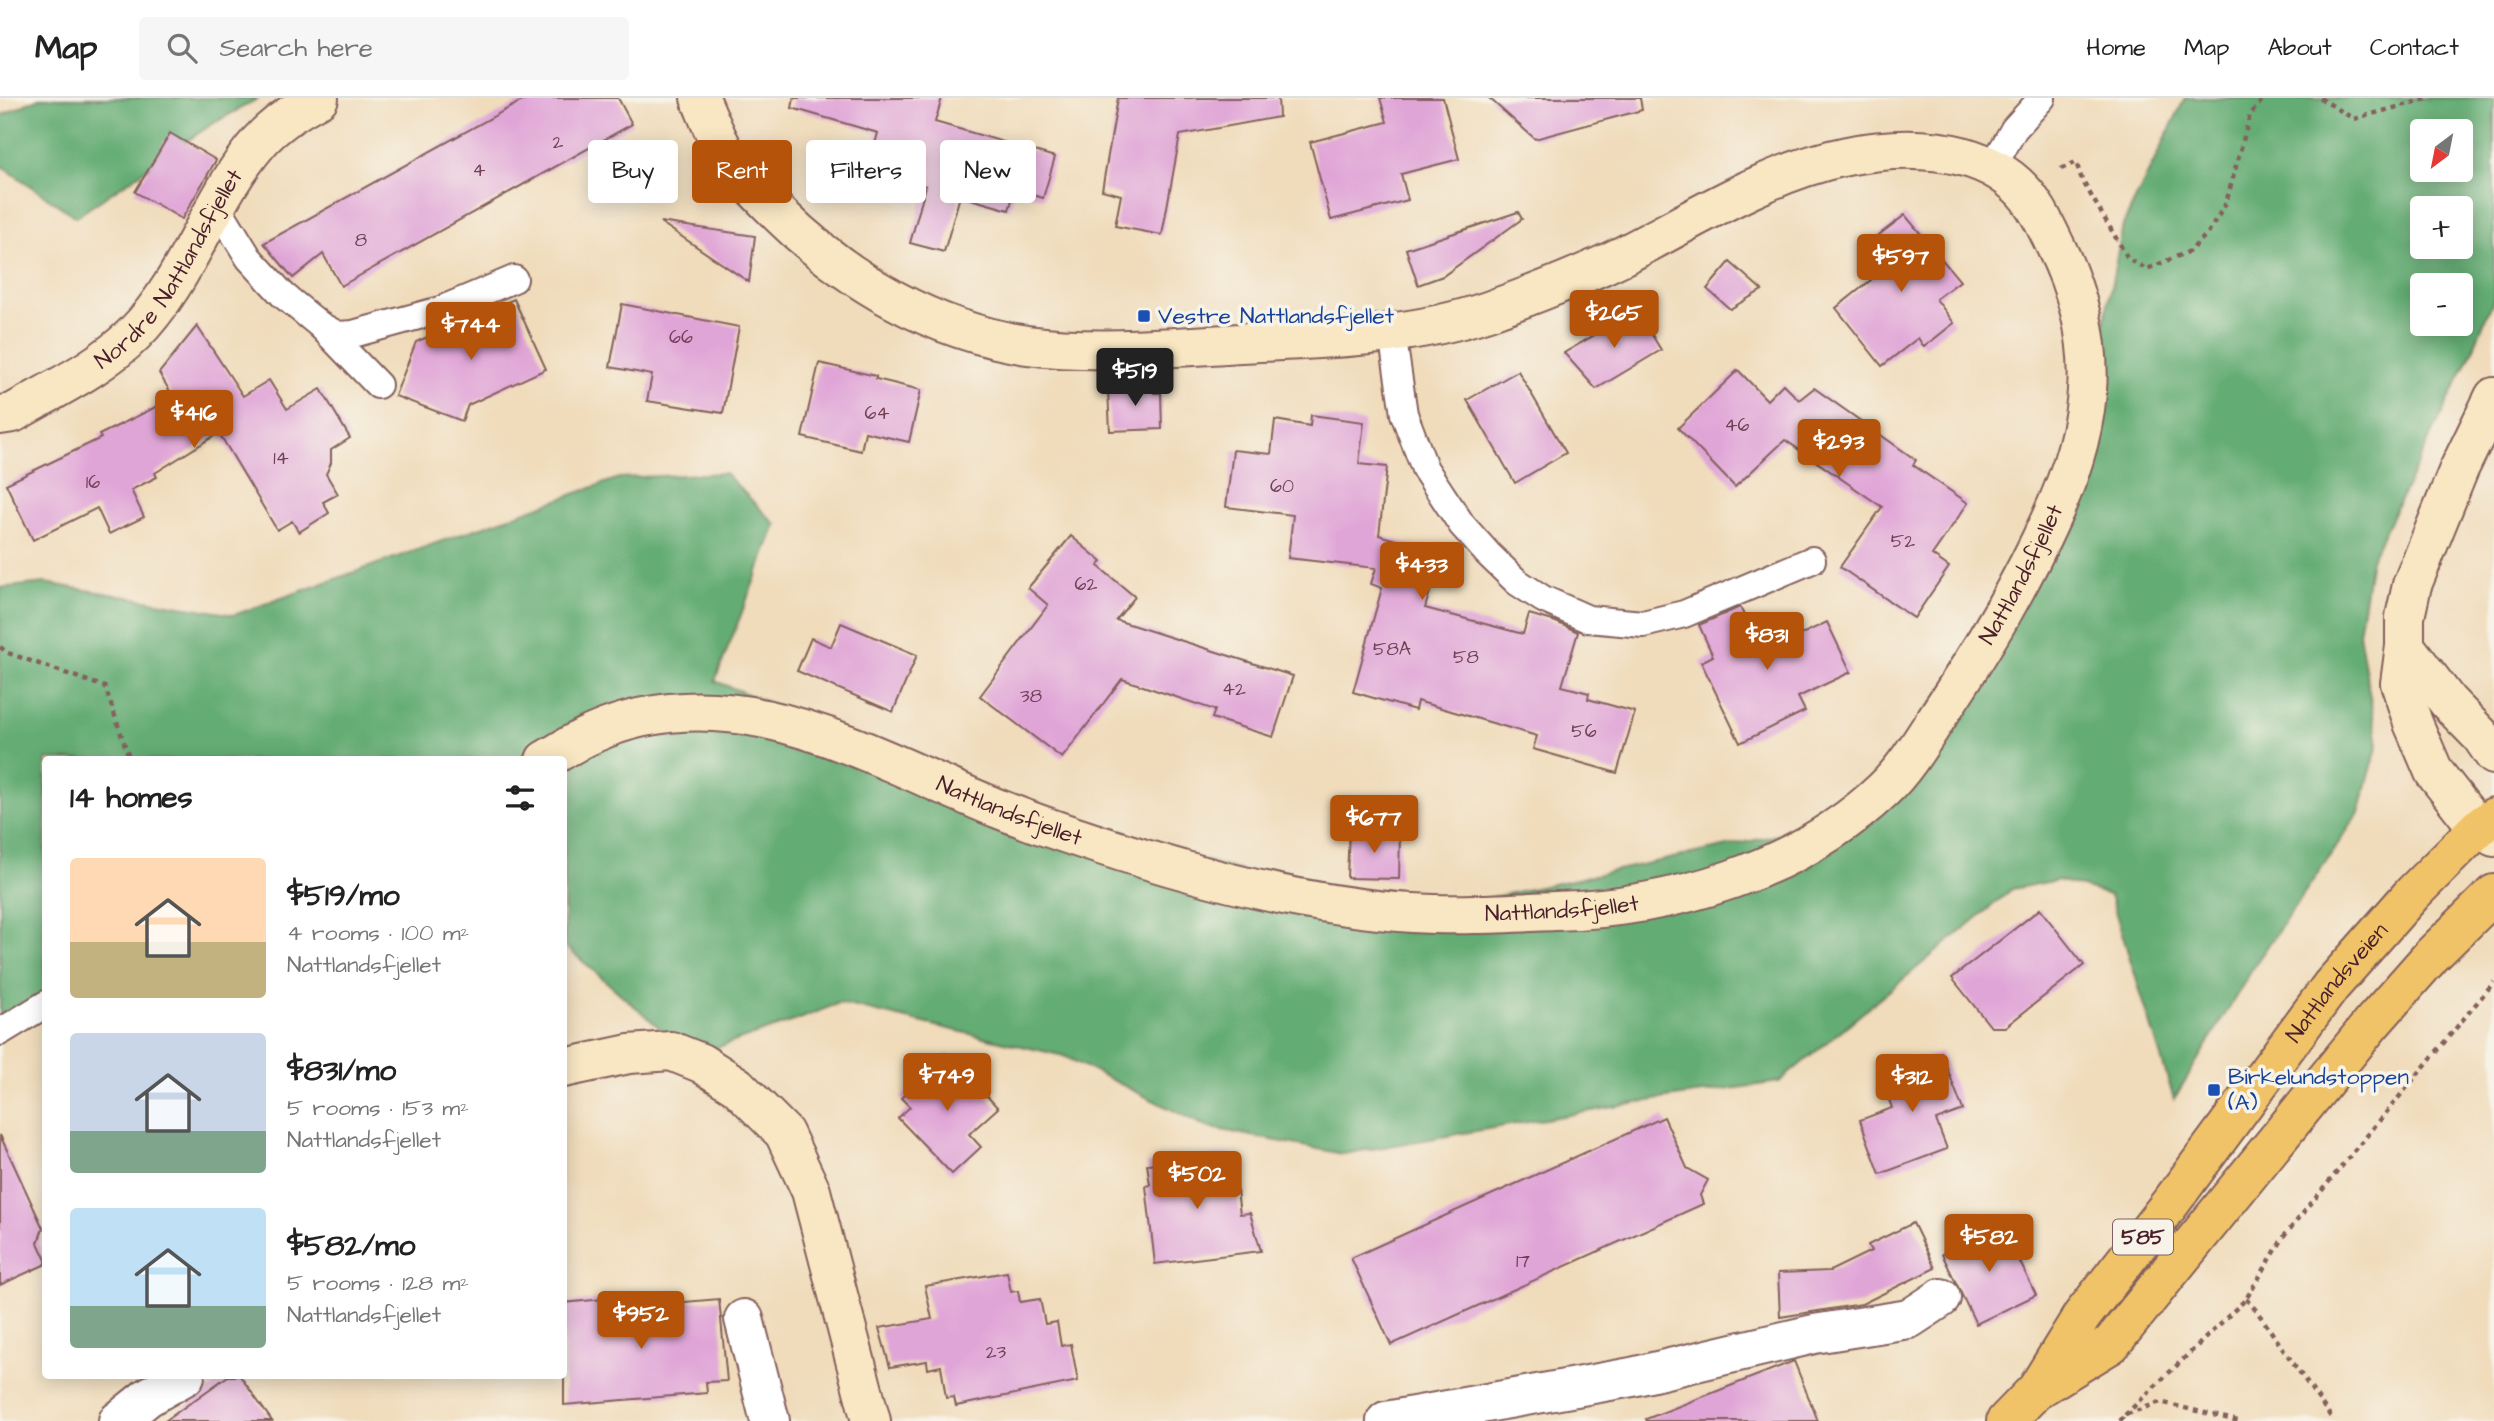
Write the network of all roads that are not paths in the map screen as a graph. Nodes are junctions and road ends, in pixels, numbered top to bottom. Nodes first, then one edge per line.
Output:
1 (319, 98) edge
2 (700, 98) edge
3 (2042, 98) edge
4 (1992, 168) junction
5 (217, 206) junction
6 (514, 279) dead end
7 (321, 326) junction
8 (1392, 333) junction
9 (378, 385) dead end
10 (2494, 397) edge
11 (0, 415) edge
12 (1812, 560) dead end
13 (2405, 646) junction
14 (2494, 755) edge
15 (552, 756) edge
16 (2489, 827) edge
17 (2494, 894) edge
18 (42, 1006) edge
19 (0, 1031) edge
20 (567, 1067) edge
21 (1941, 1298) dead end
22 (744, 1320) dead end
23 (180, 1379) edge
24 (2037, 1389) junction
25 (118, 1421) edge
26 (770, 1421) edge
27 (871, 1421) edge
28 (1386, 1421) edge
29 (2006, 1421) edge

1 - 5 street, Nordre Nattlandsfjellet
2 - 8 street, Nattlandsfjellet
3 - 4 lane
4 - 8 street, Nattlandsfjellet
4 - 15 street, Nattlandsfjellet
5 - 7 lane
5 - 11 street, Nordre Nattlandsfjellet
6 - 7 lane
7 - 9 lane
8 - 12 lane
10 - 13 street
13 - 14 street
13 - 16 street
16 - 24 main road, Nattlandsveien / 585
17 - 24 main road, Nattlandsveien / 585
18 - 19 lane
20 - 27 street
21 - 28 street
22 - 26 street
23 - 25 street
24 - 29 main road, Nattlandsveien / 585

